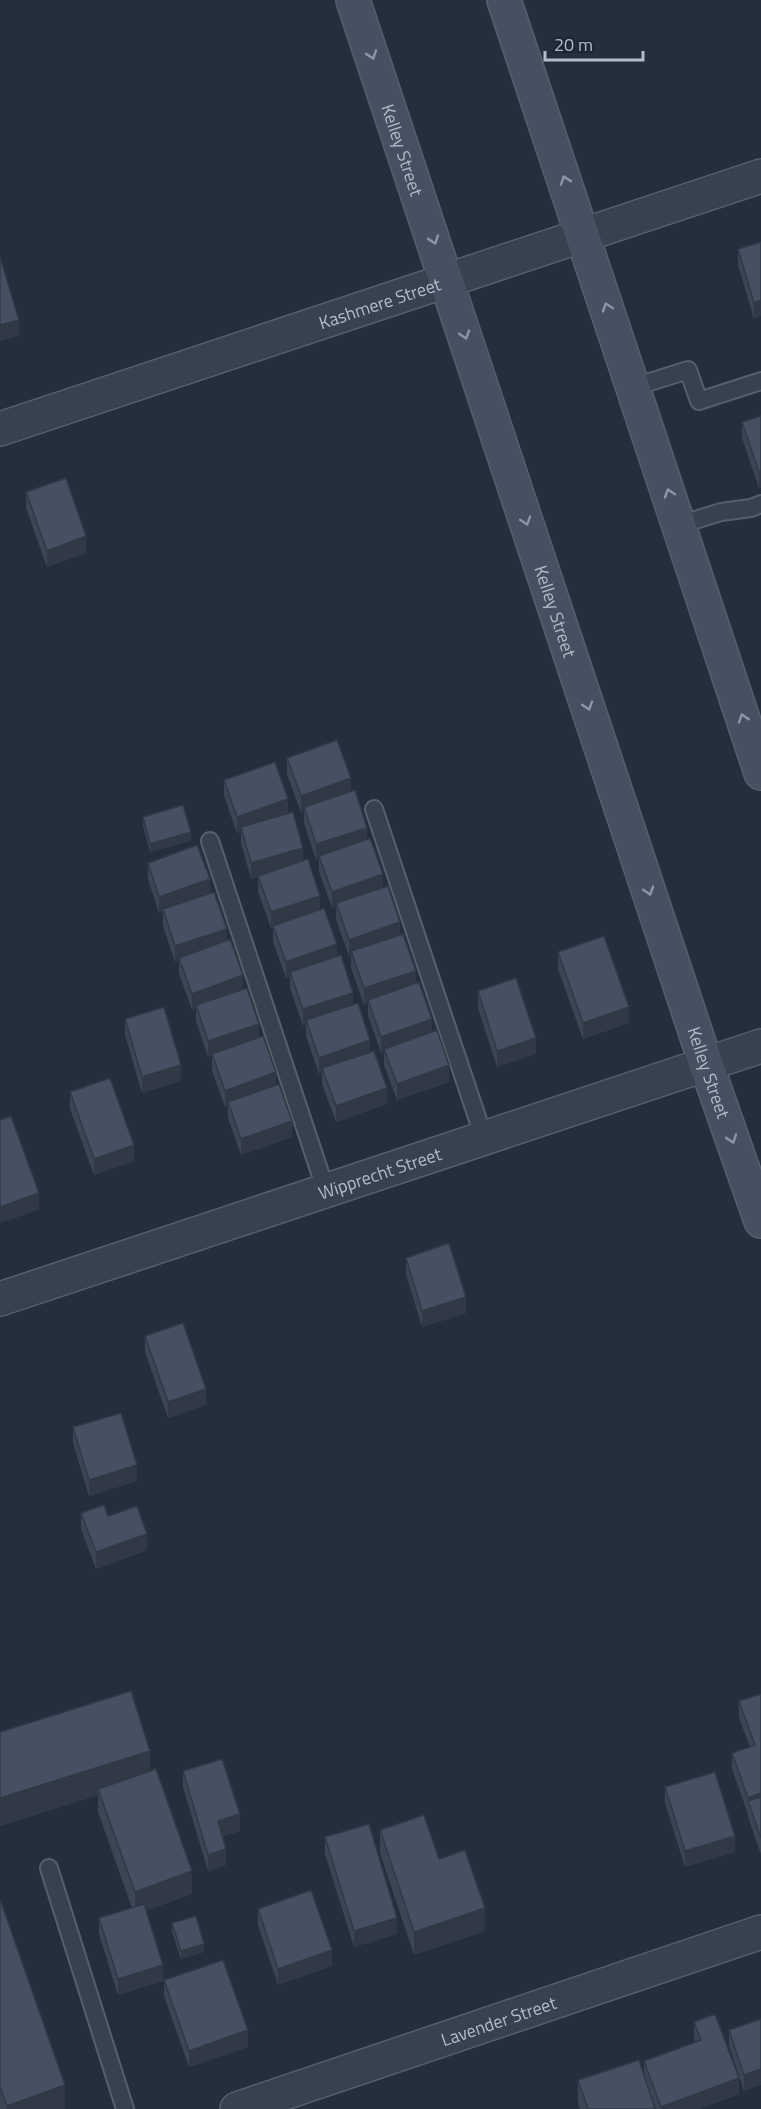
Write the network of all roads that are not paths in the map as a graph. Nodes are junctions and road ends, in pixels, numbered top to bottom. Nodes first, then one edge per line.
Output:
1 (353, 0) edge
2 (504, 0) edge
3 (761, 176) edge
4 (584, 236) junction
5 (447, 280) junction
6 (761, 381) edge
7 (634, 387) junction
8 (0, 429) edge
9 (761, 504) edge
10 (679, 525) junction
11 (761, 773) edge
12 (374, 809) dead end
13 (210, 841) dead end
14 (761, 1046) edge
15 (706, 1064) junction
16 (484, 1138) junction
17 (326, 1191) junction
18 (761, 1221) edge
19 (0, 1299) edge
20 (49, 1868) dead end
21 (761, 1932) edge
22 (125, 2109) edge
23 (237, 2109) edge

1 -> 5 main road, Kelley Street
4 -> 2 main road
3 - 4 street, Kashmere Street
4 - 5 street, Kashmere Street
7 -> 4 main road
5 - 8 street, Kashmere Street
5 -> 15 main road, Kelley Street
6 - 7 lane
10 -> 7 main road
9 - 10 lane
11 -> 10 main road
12 - 16 lane
13 - 17 lane
14 - 15 street, Wipprecht Street
15 - 16 street, Wipprecht Street
15 -> 18 main road, Kelley Street
16 - 17 street, Wipprecht Street
17 - 19 street, Wipprecht Street
20 - 22 lane
21 - 23 street, Lavender Street

